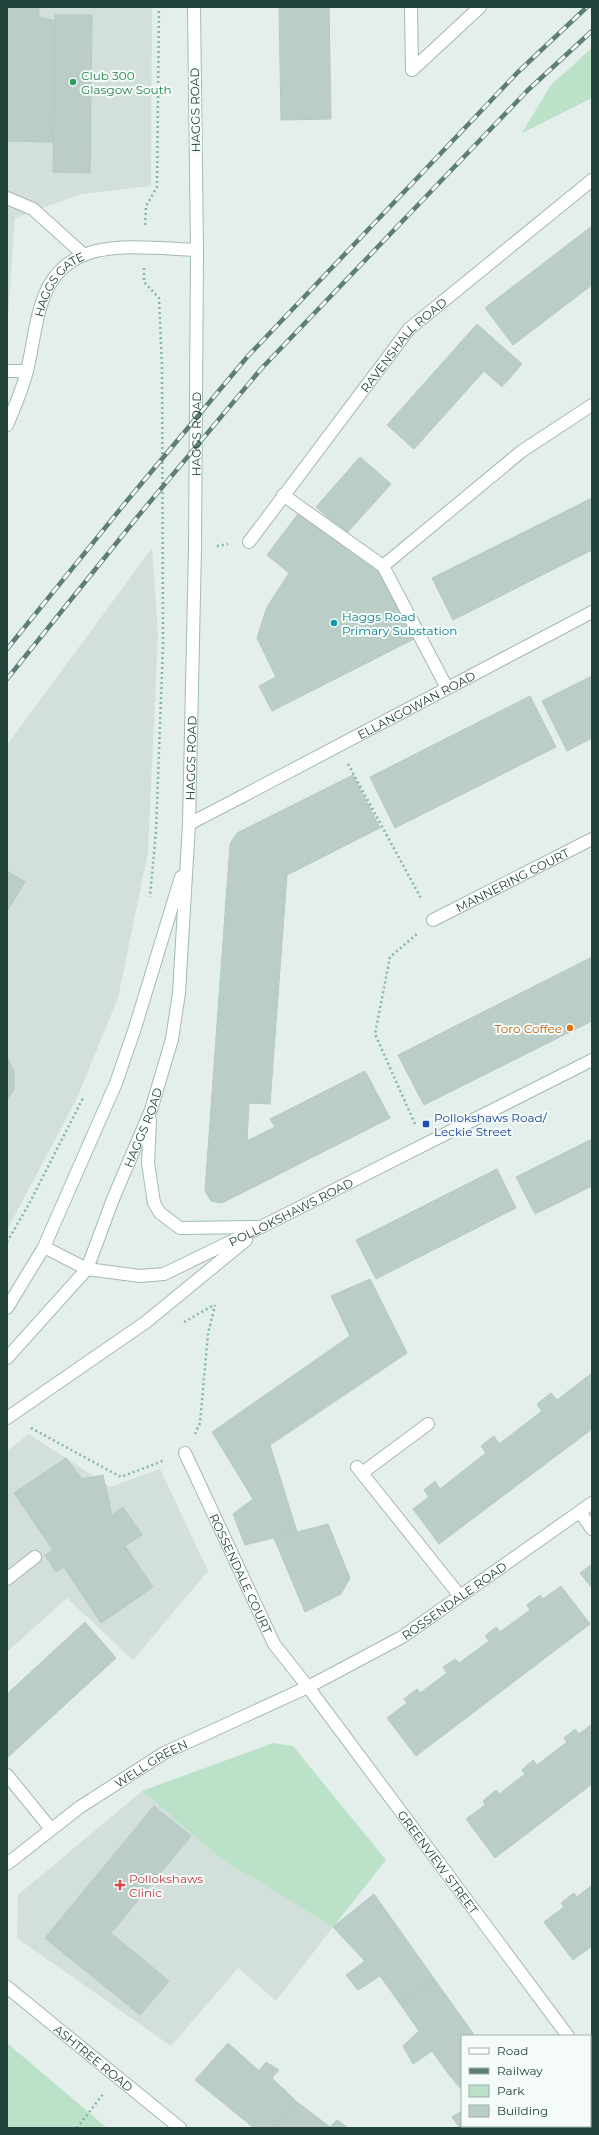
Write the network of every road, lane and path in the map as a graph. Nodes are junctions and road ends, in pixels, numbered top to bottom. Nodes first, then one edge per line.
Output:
1 (159, 7) edge
2 (194, 7) edge
3 (411, 7) edge
4 (480, 7) edge
5 (592, 180) edge
6 (7, 198) edge
7 (146, 206) dead end
8 (197, 250) junction
9 (84, 255) junction
10 (144, 282) dead end
11 (7, 371) edge
12 (27, 372) junction
13 (592, 405) edge
14 (7, 425) edge
15 (283, 496) junction
16 (248, 542) joint
17 (195, 549) junction
18 (383, 566) junction
19 (592, 612) edge
20 (447, 688) junction
21 (338, 746) junction
22 (189, 824) junction
23 (592, 839) edge
24 (186, 861) junction
25 (150, 900) dead end
26 (433, 920) junction
27 (592, 1060) edge
28 (84, 1096) dead end
29 (151, 1110) junction
30 (424, 1145) junction
31 (260, 1227) junction
32 (7, 1242) edge
33 (44, 1247) junction
34 (88, 1269) junction
35 (215, 1305) dead end
36 (7, 1308) edge
37 (7, 1358) edge
38 (9, 1417) edge
39 (428, 1424) dead end
40 (185, 1453) junction
41 (592, 1502) edge
42 (580, 1512) junction
43 (592, 1529) edge
44 (35, 1557) dead end
45 (7, 1580) edge
46 (460, 1596) junction
47 (308, 1687) junction
48 (7, 1775) edge
49 (51, 1829) junction
50 (7, 1864) edge
51 (7, 1988) edge
52 (567, 2035) edge
53 (117, 2076) junction
54 (77, 2128) edge
55 (180, 2128) edge

1 - 7 path
2 - 8 street, HAGGS ROAD
3 - 4 street
5 - 15 street, RAVENSHALL ROAD
6 - 9 street
8 - 9 street, HAGGS GATE
8 - 17 street, HAGGS ROAD
9 - 12 street, HAGGS GATE
10 - 25 path
11 - 12 street
12 - 14 street, HAGGS GATE
13 - 18 street
15 - 16 street, RAVENSHALL ROAD
15 - 18 street
16 - 17 path
17 - 22 street, HAGGS ROAD
18 - 20 street
19 - 20 street, ELLANGOWAN ROAD
20 - 21 street, ELLANGOWAN ROAD
21 - 22 street, ELLANGOWAN ROAD
21 - 26 path
22 - 24 street, HAGGS ROAD
23 - 26 street, MANNERING COURT
24 - 29 street, HAGGS ROAD
24 - 33 street, HAGGS ROAD
26 - 30 path
27 - 30 street, POLLOKSHAWS ROAD
28 - 32 path
29 - 31 street
29 - 34 street, HAGGS ROAD
30 - 31 street, POLLOKSHAWS ROAD
31 - 34 street, POLLOKSHAWS ROAD
31 - 38 street
33 - 34 street, POLLOKSHAWS ROAD
33 - 36 street
34 - 37 street, HAGGS ROAD
35 - 40 path
38 - 40 path
39 - 46 street
40 - 47 street, ROSSENDALE COURT
41 - 42 street, ROSSENDALE ROAD
42 - 43 street
42 - 46 street, ROSSENDALE ROAD
44 - 45 street
46 - 47 street, ROSSENDALE ROAD
47 - 49 street, WELL GREEN
47 - 52 street, GREENVIEW STREET
48 - 49 street
49 - 50 street, WELL GREEN
51 - 53 street, ASHTREE ROAD
53 - 54 path
53 - 55 street, ASHTREE ROAD

